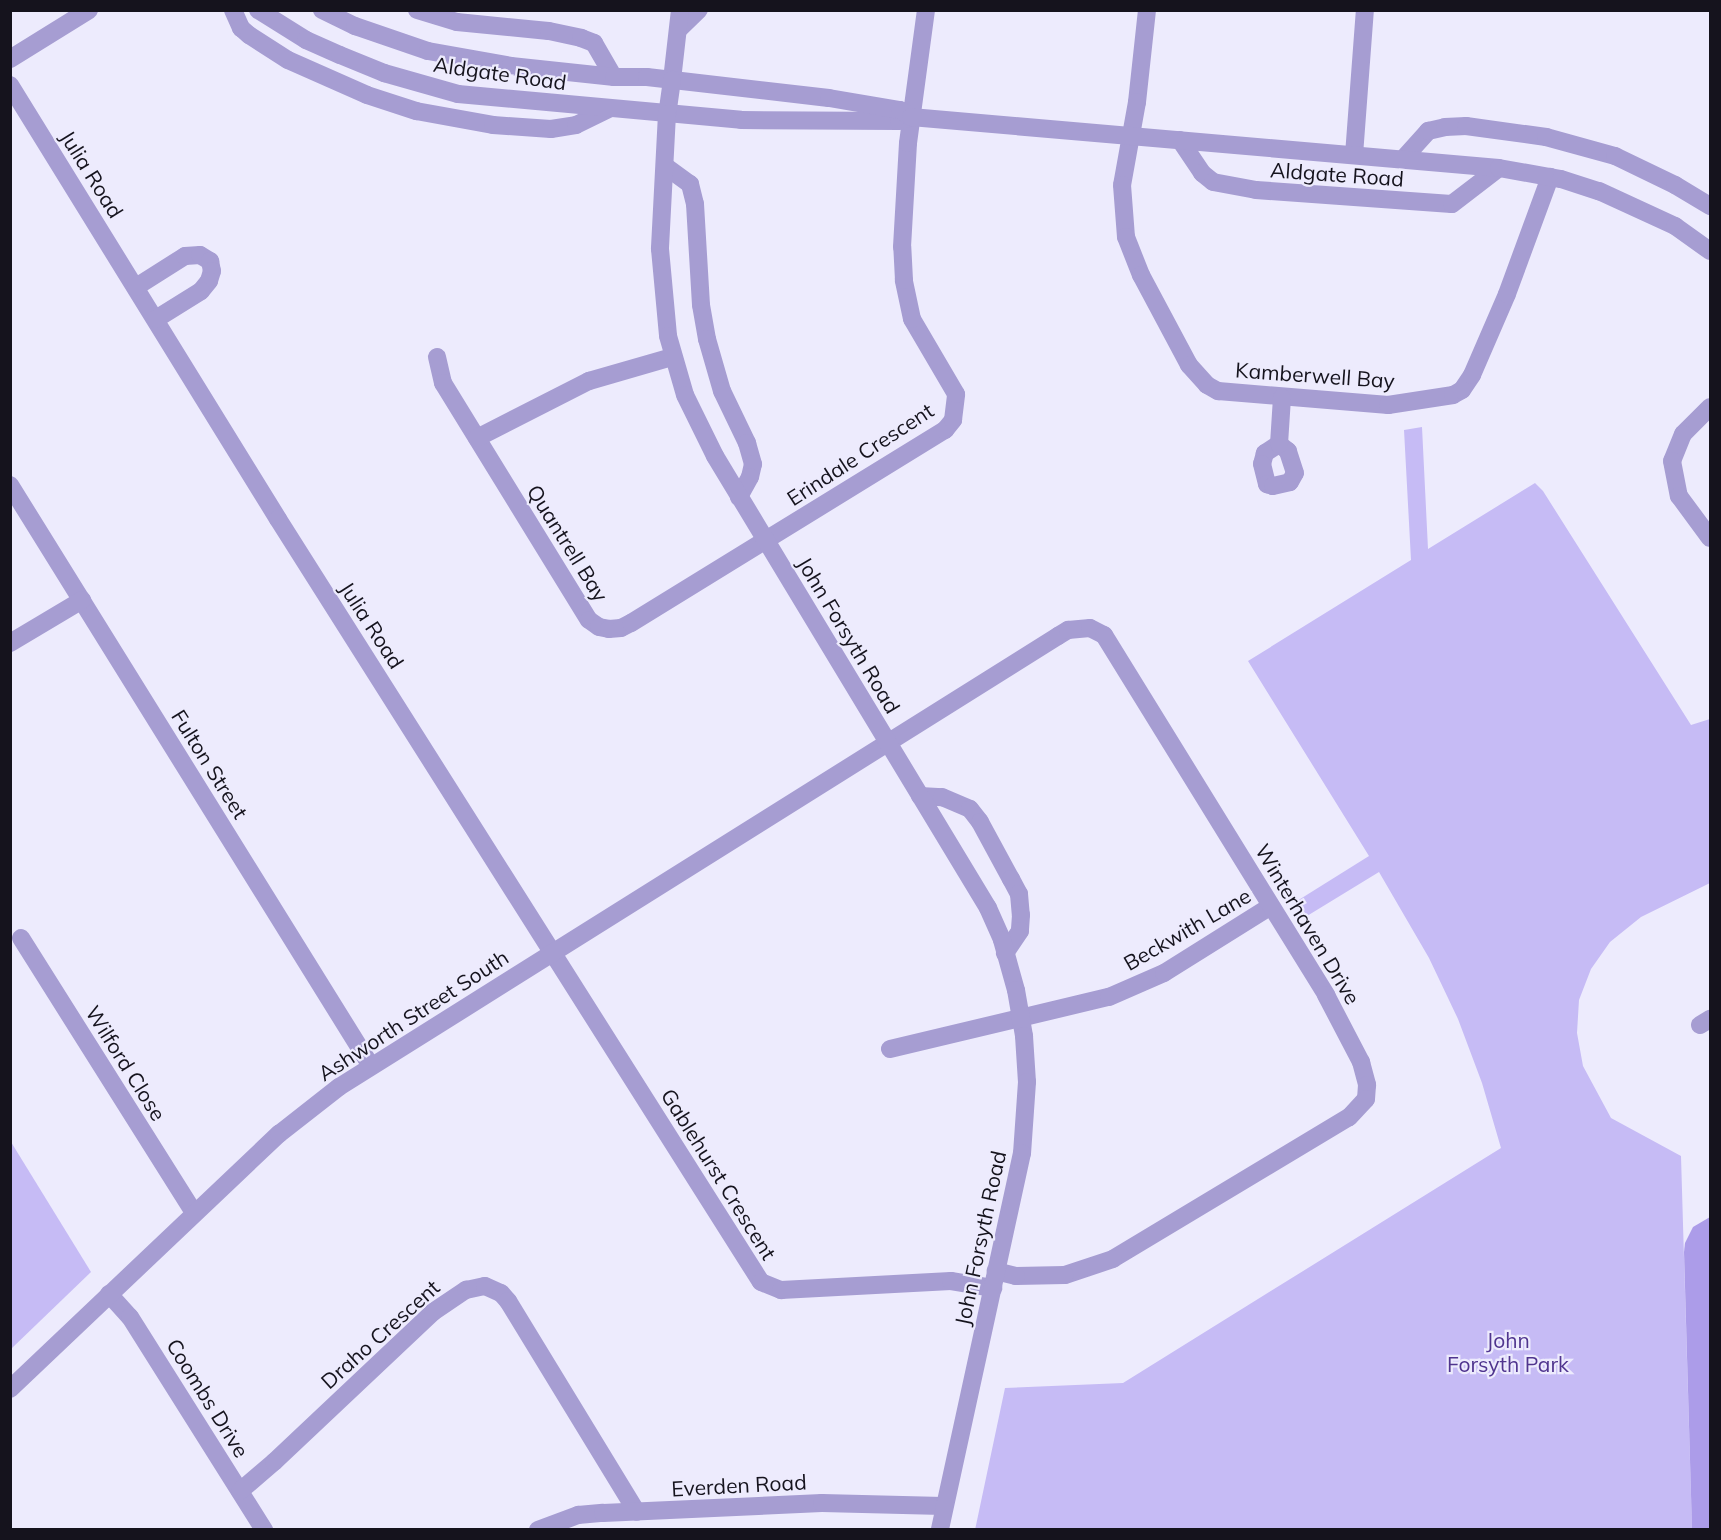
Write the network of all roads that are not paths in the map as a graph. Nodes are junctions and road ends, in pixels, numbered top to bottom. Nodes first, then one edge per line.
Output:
1 (89, 10) edge
2 (233, 10) edge
3 (258, 10) edge
4 (322, 10) edge
5 (417, 10) edge
6 (680, 10) edge
7 (699, 10) edge
8 (926, 10) edge
9 (1147, 10) edge
10 (1365, 10) edge
11 (678, 30) junction
12 (10, 58) edge
13 (614, 77) junction
14 (672, 80) junction
15 (10, 85) edge
16 (609, 109) junction
17 (667, 114) junction
18 (911, 117) junction
19 (1129, 135) junction
20 (1180, 140) junction
21 (1354, 155) junction
22 (1403, 159) junction
23 (665, 166) junction
24 (1499, 168) junction
25 (1550, 177) junction
26 (1710, 206) edge
27 (1710, 251) edge
28 (136, 287) junction
29 (156, 319) junction
30 (437, 357) dead end
31 (672, 357) junction
32 (1282, 398) junction
33 (1710, 406) edge
34 (477, 438) junction
35 (1279, 444) dead end
36 (10, 485) edge
37 (739, 497) junction
38 (1710, 538) edge
39 (766, 540) junction
40 (82, 600) junction
41 (10, 643) edge
42 (888, 742) junction
43 (921, 796) junction
44 (1271, 906) junction
45 (21, 938) dead end
46 (554, 952) junction
47 (1005, 953) junction
48 (1021, 1018) junction
49 (890, 1049) dead end
50 (371, 1066) junction
51 (194, 1213) junction
52 (995, 1280) junction
53 (109, 1294) junction
54 (10, 1389) edge
55 (240, 1491) junction
56 (943, 1506) junction
57 (637, 1512) junction
58 (264, 1530) edge
59 (538, 1530) edge
60 (940, 1530) edge

1 - 12 street
2 - 16 street
3 - 16 street, Aldgate Road
4 - 13 street, Aldgate Road
5 - 13 street
6 - 11 street, John Forsyth Road
7 - 11 street
8 - 18 street
9 - 19 street, Kamberwell Bay
10 - 21 street
11 - 14 street, John Forsyth Road
13 - 14 street, Aldgate Road
14 - 17 street, John Forsyth Road
14 - 18 street, Aldgate Road
15 - 28 street, Julia Road
16 - 17 street, Aldgate Road
17 - 18 street, Aldgate Road
17 - 23 street, John Forsyth Road
18 - 19 street, Aldgate Road
18 - 39 street, Erindale Crescent
19 - 20 street, Aldgate Road
19 - 32 street, Kamberwell Bay
20 - 21 street, Aldgate Road
20 - 24 street, Aldgate Road
21 - 22 street, Aldgate Road
22 - 24 street, Aldgate Road
22 - 26 street, Aldgate Road
23 - 31 street, John Forsyth Road
23 - 37 street
24 - 25 street, Aldgate Road
25 - 27 street, Aldgate Road
25 - 32 street, Kamberwell Bay
28 - 29 street, Julia Road
28 - 29 street
29 - 46 street, Julia Road
30 - 34 street, Quantrell Bay
31 - 34 street
31 - 37 street, John Forsyth Road
32 - 35 street
33 - 38 street
34 - 39 street, Quantrell Bay
36 - 40 street, Fulton Street
37 - 39 street, John Forsyth Road
39 - 42 street, John Forsyth Road
40 - 41 street
40 - 50 street, Fulton Street
42 - 43 street, John Forsyth Road
42 - 44 street, Winterhaven Drive
42 - 46 street, Ashworth Street South
43 - 47 street, John Forsyth Road
43 - 47 street
44 - 48 street, Beckwith Lane
44 - 52 street, Winterhaven Drive
45 - 51 street, Wilford Close
46 - 50 street, Ashworth Street South
46 - 52 street, Gablehurst Crescent
47 - 48 street, John Forsyth Road
48 - 49 street, Beckwith Lane
48 - 52 street, John Forsyth Road
50 - 51 street, Ashworth Street South
51 - 53 street, Ashworth Street South
52 - 56 street, John Forsyth Road
53 - 54 street, Ashworth Street South
53 - 55 street, Coombs Drive
55 - 57 street, Draho Crescent
55 - 58 street, Coombs Drive
56 - 57 street, Everden Road
56 - 60 street, John Forsyth Road
57 - 59 street, Everden Road

